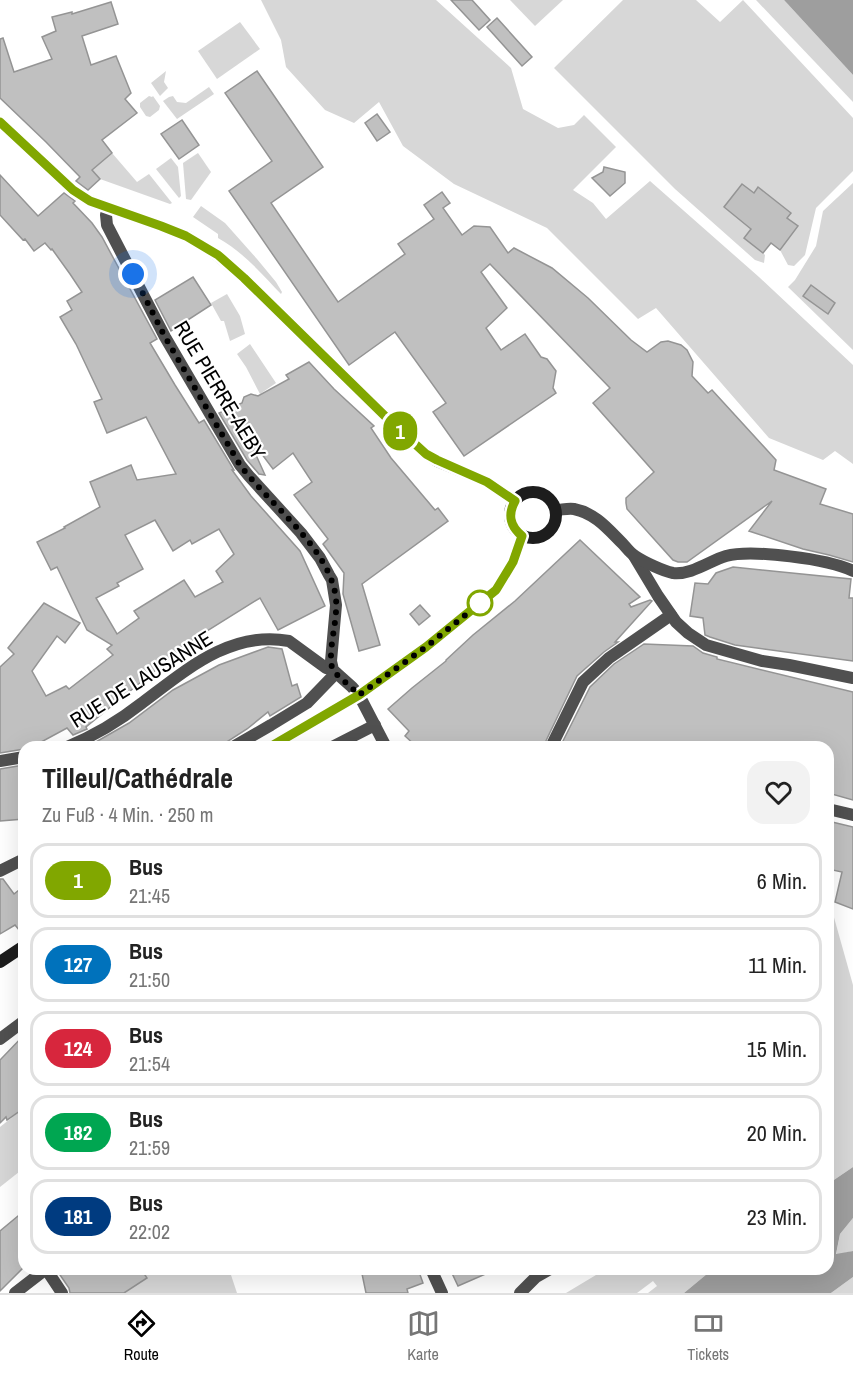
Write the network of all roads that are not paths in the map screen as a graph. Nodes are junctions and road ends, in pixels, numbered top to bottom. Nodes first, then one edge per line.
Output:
1 (0, 122) edge
2 (108, 208) junction
3 (515, 501) junction
4 (556, 510) junction
5 (522, 536) junction
6 (634, 556) junction
7 (853, 571) edge
8 (671, 615) junction
9 (335, 672) junction
10 (853, 678) edge
11 (359, 695) junction
12 (375, 725) junction
13 (82, 741) edge
14 (245, 741) edge
15 (280, 741) edge
16 (344, 741) edge
17 (383, 741) edge
18 (554, 741) edge
19 (18, 758) edge
20 (0, 761) edge
21 (834, 810) edge
22 (853, 814) edge
23 (18, 862) edge
24 (0, 870) edge
25 (18, 950) edge
26 (0, 962) edge
27 (18, 1026) edge
28 (0, 1039) edge
29 (38, 1275) edge
30 (50, 1275) edge
31 (434, 1275) edge
32 (540, 1275) edge
33 (15, 1293) edge
34 (62, 1293) edge
35 (442, 1293) edge
36 (520, 1293) edge

1 - 2 main road
2 - 3 main road
2 - 9 street, RUE PIERRE-AEBY
3 - 4 main road
3 - 5 main road
4 - 5 main road
4 - 6 street
5 - 11 main road
6 - 7 street
6 - 8 street
8 - 10 street
8 - 18 street
9 - 11 street, RUE DE LAUSANNE
9 - 13 street, RUE DE LAUSANNE
9 - 14 street
11 - 12 street, RUE DE LAUSANNE
11 - 15 main road
12 - 16 street
12 - 17 street, RUE DE LAUSANNE
19 - 20 street
21 - 22 street
23 - 24 street
25 - 26 main road
27 - 28 street
29 - 33 street
30 - 34 street
31 - 35 street
32 - 36 street

